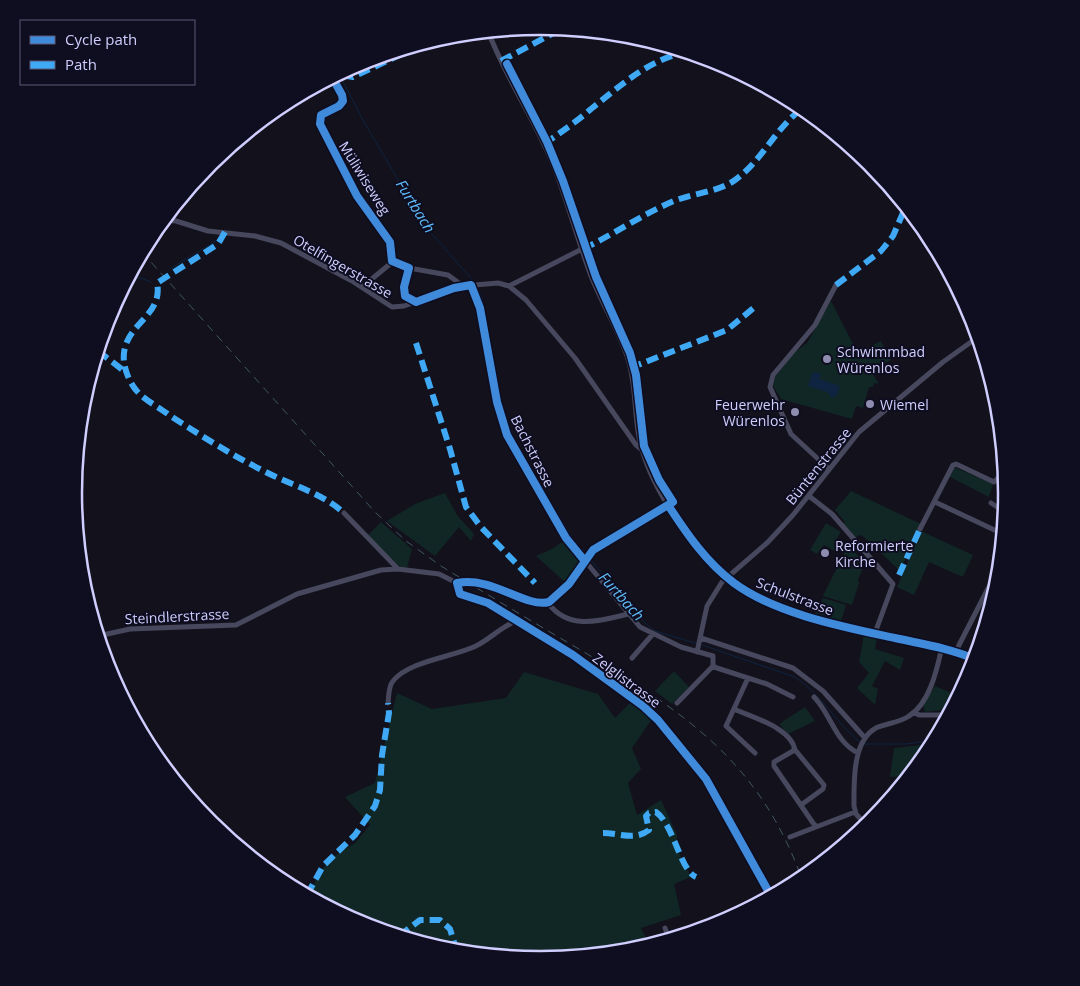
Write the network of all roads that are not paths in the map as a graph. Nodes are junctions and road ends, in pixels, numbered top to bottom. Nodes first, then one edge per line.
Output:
1 (491, 38) edge
2 (319, 119) dead end
3 (172, 221) edge
4 (582, 249) junction
5 (392, 261) junction
6 (474, 285) junction
7 (836, 285) dead end
8 (463, 286) junction
9 (509, 286) junction
10 (362, 287) junction
11 (972, 341) edge
12 (641, 449) junction
13 (829, 469) junction
14 (998, 478) edge
15 (808, 496) junction
16 (935, 502) junction
17 (991, 503) dead end
18 (668, 505) junction
19 (998, 507) edge
20 (344, 513) dead end
21 (920, 529) dead end
22 (996, 531) edge
23 (586, 557) junction
24 (398, 569) junction
25 (727, 577) junction
26 (457, 583) junction
27 (987, 590) edge
28 (548, 603) junction
29 (628, 614) junction
30 (506, 615) junction
31 (516, 621) junction
32 (506, 625) junction
33 (875, 634) junction
34 (104, 635) edge
35 (652, 635) junction
36 (701, 640) junction
37 (942, 647) junction
38 (697, 650) junction
39 (956, 651) junction
40 (968, 656) edge
41 (632, 658) dead end
42 (712, 666) junction
43 (748, 678) junction
44 (794, 696) dead end
45 (814, 697) dead end
46 (831, 702) junction
47 (388, 703) dead end
48 (677, 703) dead end
49 (824, 707) junction
50 (734, 709) junction
51 (914, 712) junction
52 (941, 714) edge
53 (863, 741) junction
54 (795, 751) junction
55 (754, 753) dead end
56 (858, 753) junction
57 (801, 805) junction
58 (855, 812) junction
59 (861, 819) edge
60 (816, 826) junction
61 (790, 837) dead end
62 (767, 891) edge
63 (665, 928) dead end
64 (667, 933) edge

1 - 4 street, Schulstrasse
2 - 5 street, Müliwiseweg
3 - 10 street, Otelfingerstrasse
4 - 9 street
4 - 12 street, Schulstrasse
5 - 8 street
5 - 10 street
6 - 8 street, Otelfingerstrasse
6 - 9 street, Otelfingerstrasse
6 - 23 street, Bachstrasse
7 - 13 street
8 - 10 street, Otelfingerstrasse
9 - 12 street
11 - 13 street, Büntenstrasse
12 - 18 street, Schulstrasse
13 - 15 street, Büntenstrasse
14 - 16 street
15 - 25 street, Büntenstrasse
15 - 33 street
16 - 21 street
16 - 22 street
17 - 19 street
18 - 23 street
18 - 25 street, Schulstrasse
20 - 24 street
23 - 28 street
23 - 29 street, Bachstrasse
24 - 26 street, Steindlerstrasse
24 - 34 street, Steindlerstrasse
25 - 33 street, Schulstrasse
25 - 36 street, Büntenstrasse
26 - 28 street
26 - 30 street, Zelglistrasse
27 - 39 street
28 - 29 street
29 - 35 street, Bachstrasse
30 - 31 street, Zelglistrasse
30 - 32 street
31 - 32 street
31 - 62 street, Zelglistrasse
32 - 47 street
33 - 37 street, Schulstrasse
35 - 38 street, Bachstrasse
35 - 41 street
36 - 38 street
36 - 46 street
37 - 39 street, Schulstrasse
37 - 51 street
38 - 42 street, Bachstrasse
39 - 40 street, Schulstrasse
42 - 43 street
42 - 48 street
43 - 44 street
43 - 50 street
45 - 49 street
46 - 49 street
46 - 53 street
49 - 56 street
50 - 54 street
50 - 55 street
51 - 52 street
51 - 53 street
53 - 56 street
54 - 57 street
54 - 57 street
56 - 58 street
57 - 60 street
58 - 59 street
58 - 60 street
60 - 61 street
63 - 64 street

